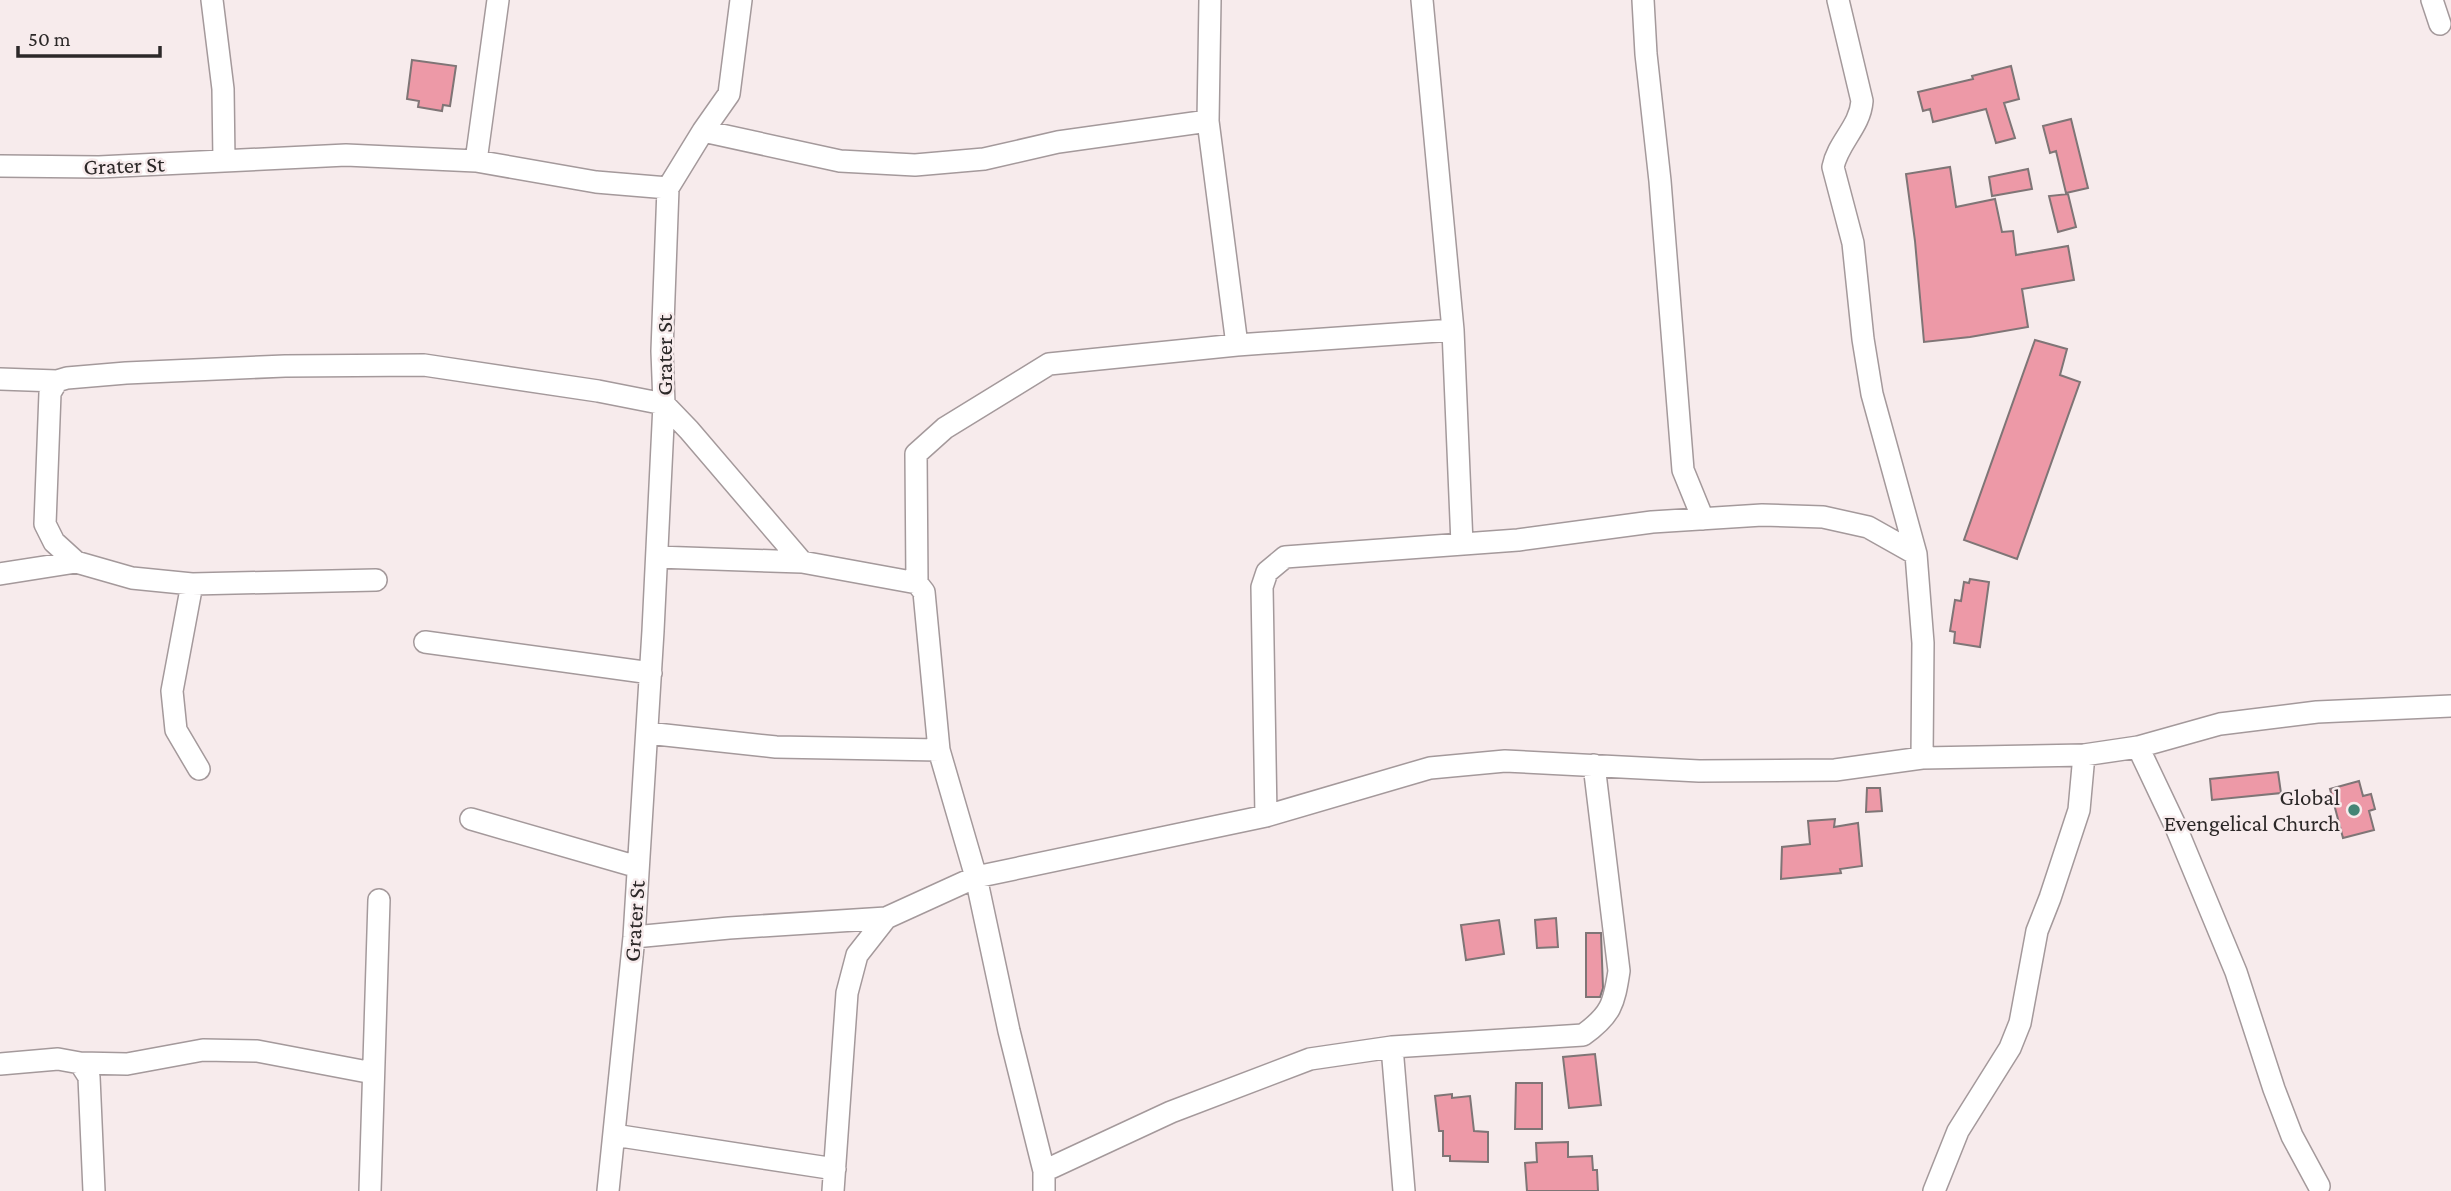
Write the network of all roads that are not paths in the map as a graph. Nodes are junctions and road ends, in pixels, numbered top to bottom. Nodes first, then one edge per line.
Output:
1 (212, 0) edge
2 (498, 0) edge
3 (741, 0) edge
4 (1210, 0) edge
5 (1422, 0) edge
6 (1643, 0) edge
7 (1838, 0) edge
8 (2432, 0) edge
9 (2440, 24) dead end
10 (1208, 121) junction
11 (703, 131) junction
12 (224, 161) junction
13 (476, 161) junction
14 (0, 166) edge
15 (668, 188) junction
16 (1453, 330) junction
17 (1237, 345) junction
18 (0, 379) edge
19 (57, 382) junction
20 (664, 404) junction
21 (1703, 519) junction
22 (1462, 544) junction
23 (1916, 554) junction
24 (657, 557) junction
25 (76, 562) junction
26 (802, 562) junction
27 (0, 574) edge
28 (376, 580) dead end
29 (917, 583) junction
30 (192, 584) junction
31 (425, 642) dead end
32 (651, 673) junction
33 (2451, 706) edge
34 (647, 733) junction
35 (2138, 747) junction
36 (939, 750) junction
37 (2084, 755) junction
38 (1922, 758) junction
39 (1594, 765) junction
40 (199, 769) dead end
41 (1266, 816) junction
42 (471, 819) dead end
43 (638, 867) junction
44 (976, 877) junction
45 (379, 900) dead end
46 (886, 918) junction
47 (634, 937) junction
48 (1392, 1047) junction
49 (80, 1063) junction
50 (0, 1065) edge
51 (373, 1073) junction
52 (614, 1135) junction
53 (835, 1169) junction
54 (1044, 1181) edge
55 (2319, 1186) dead end
56 (94, 1191) edge
57 (370, 1191) edge
58 (608, 1191) edge
59 (833, 1191) edge
60 (1404, 1191) edge
61 (1934, 1191) edge

1 - 12 street
2 - 13 street
3 - 11 street
4 - 10 street
5 - 16 street
6 - 21 street
7 - 23 street
8 - 9 street
10 - 11 street
10 - 17 street
11 - 15 street
12 - 13 street, Grater St
12 - 14 street, Grater St
13 - 15 street, Grater St
15 - 20 street, Grater St
16 - 17 street
16 - 22 street
17 - 29 street
18 - 19 street
19 - 20 street
19 - 25 street
20 - 24 street, Grater St
20 - 26 street
21 - 22 street
21 - 23 street
22 - 41 street
23 - 38 street
24 - 26 street
24 - 32 street, Grater St
25 - 27 street
25 - 30 street
26 - 29 street
28 - 30 street
29 - 36 street
30 - 40 street
31 - 32 street
32 - 34 street, Grater St
33 - 35 street
34 - 36 street
34 - 43 street, Grater St
35 - 37 street
35 - 55 street
36 - 44 street
37 - 38 street
37 - 61 street
38 - 39 street
39 - 41 street
39 - 48 street
41 - 44 street
42 - 43 street
43 - 47 street, Grater St
44 - 46 street
44 - 54 street
45 - 51 street
46 - 47 street
46 - 53 street
47 - 52 street, Grater St
48 - 54 street
48 - 60 street
49 - 50 street
49 - 51 street
49 - 56 street
51 - 57 street
52 - 53 street
52 - 58 street, Grater St
53 - 59 street

